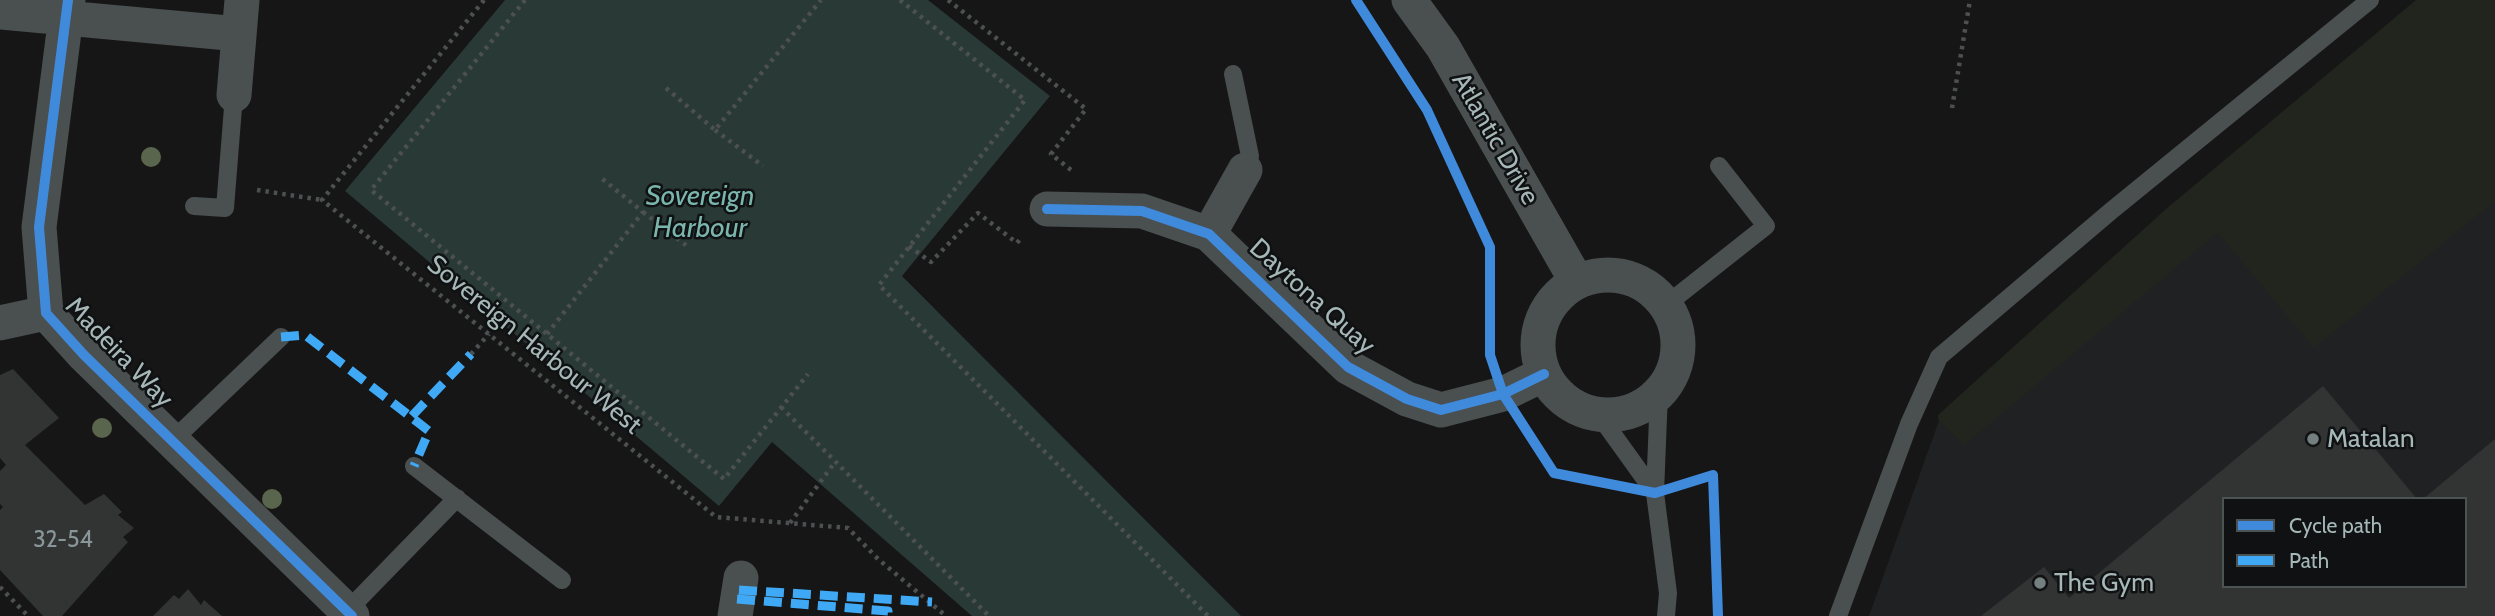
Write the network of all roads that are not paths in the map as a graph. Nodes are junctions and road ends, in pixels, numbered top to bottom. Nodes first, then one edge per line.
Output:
1 (1409, 0) edge
2 (2370, 0) edge
3 (67, 10) edge
4 (244, 10) edge
5 (0, 12) edge
6 (1233, 74) dead end
7 (234, 95) joint
8 (1719, 166) dead end
9 (1245, 170) joint
10 (194, 206) dead end
11 (1047, 209) road end
12 (1209, 234) junction
13 (1577, 282) junction
14 (1666, 305) junction
15 (46, 313) junction
16 (0, 323) edge
17 (281, 337) dead end
18 (1544, 374) junction
19 (1659, 393) junction
20 (1599, 415) junction
21 (172, 441) junction
22 (414, 466) dead end
23 (1655, 493) junction
24 (457, 498) junction
25 (741, 578) dead end
26 (562, 580) dead end
27 (349, 613) edge
28 (735, 616) edge
29 (1666, 616) edge
30 (1838, 616) edge

1 - 13 street, Atlantic Drive
2 - 30 lane
3 - 4 street
3 - 5 street
3 - 15 street, Madeira Way
4 - 7 street
6 - 9 lane
7 - 10 lane
8 - 14 lane
9 - 12 street
11 - 12 street, Daytona Quay
12 - 18 street, Daytona Quay
13 - 14 street
13 - 18 street
14 - 19 street
15 - 16 street
15 - 21 street, Madeira Way
17 - 21 lane, Madeira Way
18 - 20 street
19 - 20 street
19 - 23 lane
20 - 23 lane
21 - 27 street, Madeira Way
22 - 24 lane
23 - 29 lane
24 - 26 lane
24 - 27 lane, Madeira Way
25 - 28 street

